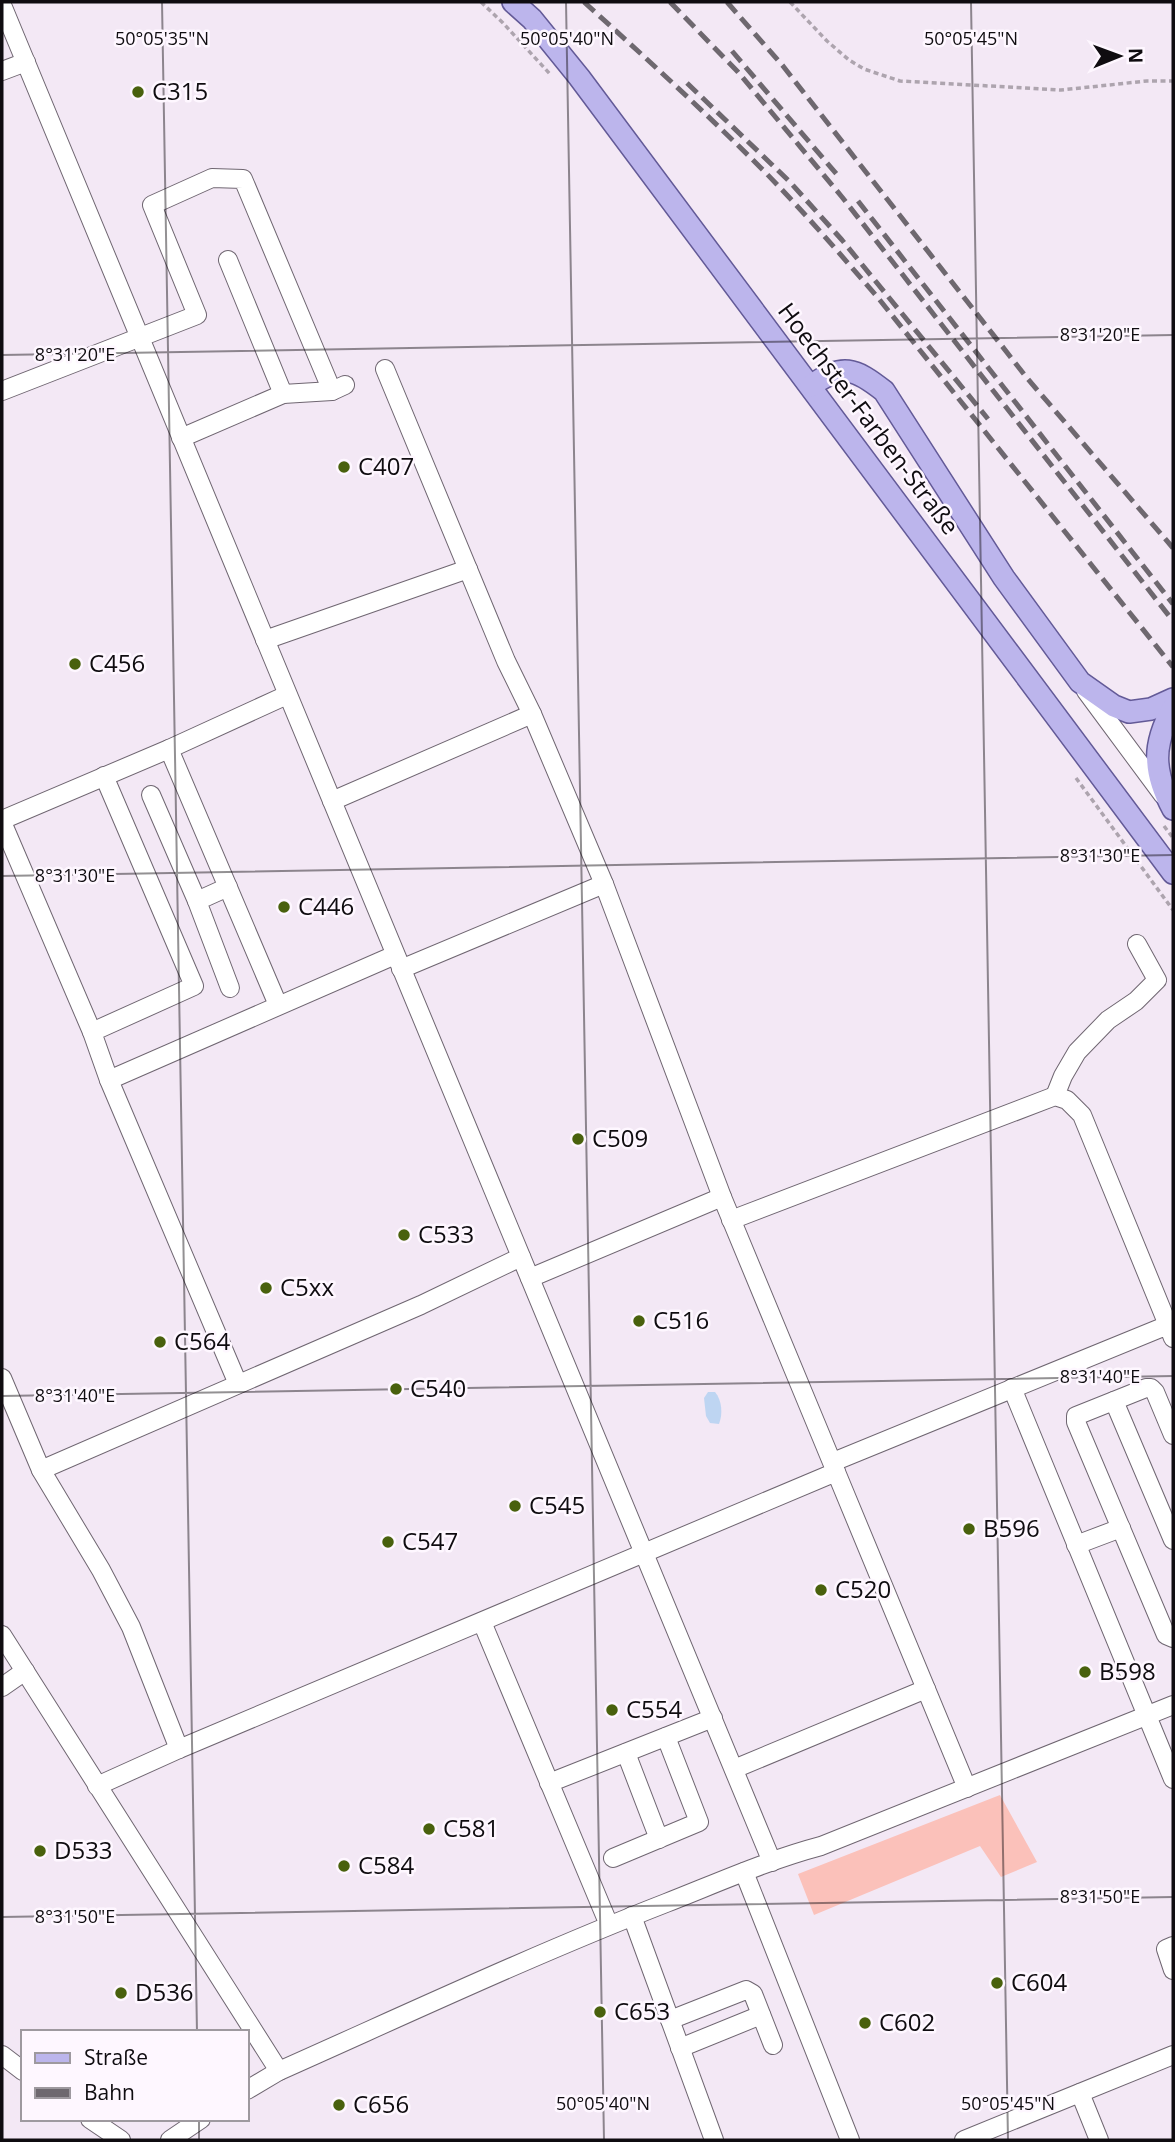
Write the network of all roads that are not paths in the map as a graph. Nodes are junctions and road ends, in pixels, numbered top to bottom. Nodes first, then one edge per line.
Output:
1 (513, 2) edge
2 (2, 5) edge
3 (26, 62) junction
4 (2, 71) edge
5 (228, 261) dead end
6 (139, 336) junction
7 (385, 369) dead end
8 (811, 386) junction
9 (2, 391) edge
10 (283, 394) junction
11 (181, 438) junction
12 (468, 569) junction
13 (265, 640) junction
14 (1080, 682) junction
15 (288, 695) junction
16 (1169, 707) edge
17 (532, 714) junction
18 (169, 749) junction
19 (104, 776) junction
20 (150, 795) dead end
21 (331, 801) junction
22 (1173, 809) edge
23 (2, 821) edge
24 (1173, 873) edge
25 (604, 884) junction
26 (228, 887) junction
27 (197, 901) junction
28 (1137, 944) dead end
29 (398, 962) junction
30 (230, 988) dead end
31 (278, 1005) junction
32 (92, 1031) junction
33 (109, 1080) junction
34 (1055, 1096) junction
35 (722, 1196) junction
36 (731, 1220) junction
37 (521, 1257) junction
38 (530, 1278) junction
39 (1170, 1331) edge
40 (2, 1378) edge
41 (238, 1384) junction
42 (1012, 1388) junction
43 (1114, 1401) junction
44 (1173, 1435) edge
45 (835, 1467) junction
46 (41, 1469) junction
47 (1123, 1534) junction
48 (1173, 1540) edge
49 (1079, 1550) junction
50 (645, 1554) junction
51 (482, 1622) junction
52 (2, 1635) edge
53 (1173, 1638) edge
54 (25, 1671) junction
55 (2, 1687) edge
56 (926, 1689) junction
57 (1173, 1705) edge
58 (1147, 1716) junction
59 (713, 1718) junction
60 (666, 1737) junction
61 (178, 1749) junction
62 (626, 1753) junction
63 (734, 1769) junction
64 (1173, 1779) edge
65 (550, 1783) junction
66 (97, 1786) junction
67 (967, 1787) junction
68 (659, 1839) junction
69 (613, 1858) dead end
70 (772, 1862) junction
71 (744, 1872) junction
72 (632, 1916) junction
73 (609, 1925) junction
74 (1173, 1946) edge
75 (1173, 1970) edge
76 (761, 2015) junction
77 (670, 2020) junction
78 (772, 2045) dead end
79 (681, 2048) junction
80 (2, 2055) edge
81 (1173, 2055) edge
82 (21, 2069) edge
83 (279, 2071) junction
84 (248, 2089) edge
85 (1080, 2093) junction
86 (93, 2121) edge
87 (198, 2121) edge
88 (121, 2140) edge
89 (170, 2140) edge
90 (714, 2140) edge
91 (850, 2140) edge
92 (964, 2140) edge
93 (1099, 2140) edge

1 - 8 main road, Hoechster-Farben-Straße
2 - 3 street
3 - 4 street
3 - 6 street
5 - 10 street
6 - 9 street
6 - 10 street
6 - 11 street
7 - 12 street
8 - 14 main road
8 - 24 main road, Hoechster-Farben-Straße
10 - 11 street
11 - 13 street
12 - 13 street
12 - 17 street
13 - 15 street
14 - 16 main road
14 - 22 street
15 - 18 street
15 - 21 street
16 - 22 main road
17 - 21 street
17 - 25 street
18 - 19 street
18 - 26 street
19 - 23 street
19 - 32 street
20 - 27 street
21 - 29 street
23 - 32 street
25 - 29 street
25 - 35 street
26 - 27 street
26 - 31 street
27 - 30 street
28 - 34 street
29 - 31 street
29 - 37 street
31 - 33 street
32 - 33 street
33 - 41 street
34 - 36 street
34 - 39 street
35 - 36 street
35 - 38 street
36 - 45 street
37 - 38 street
37 - 41 street
38 - 50 street
39 - 42 street
40 - 46 street
41 - 46 street
42 - 45 street
42 - 49 street
43 - 44 street
43 - 47 street
43 - 48 street
45 - 50 street
45 - 56 street
46 - 61 street
47 - 49 street
47 - 53 street
49 - 58 street
50 - 51 street
50 - 59 street
51 - 61 street
51 - 65 street
52 - 54 street
54 - 55 street
54 - 66 street
56 - 63 street
56 - 67 street
57 - 58 street
58 - 64 street
58 - 67 street
59 - 60 street
59 - 63 street
60 - 62 street
60 - 68 street
61 - 66 street
62 - 65 street
62 - 68 street
63 - 70 street
65 - 73 street
66 - 83 street
67 - 70 street
68 - 69 street
70 - 71 street
71 - 72 street
71 - 91 street
72 - 73 street
72 - 77 street
73 - 83 street
74 - 75 street
76 - 77 street
76 - 78 street
76 - 79 street
77 - 79 street
79 - 90 street
80 - 82 street
81 - 85 street
83 - 84 street
85 - 92 street
85 - 93 street
86 - 88 street
87 - 89 street

